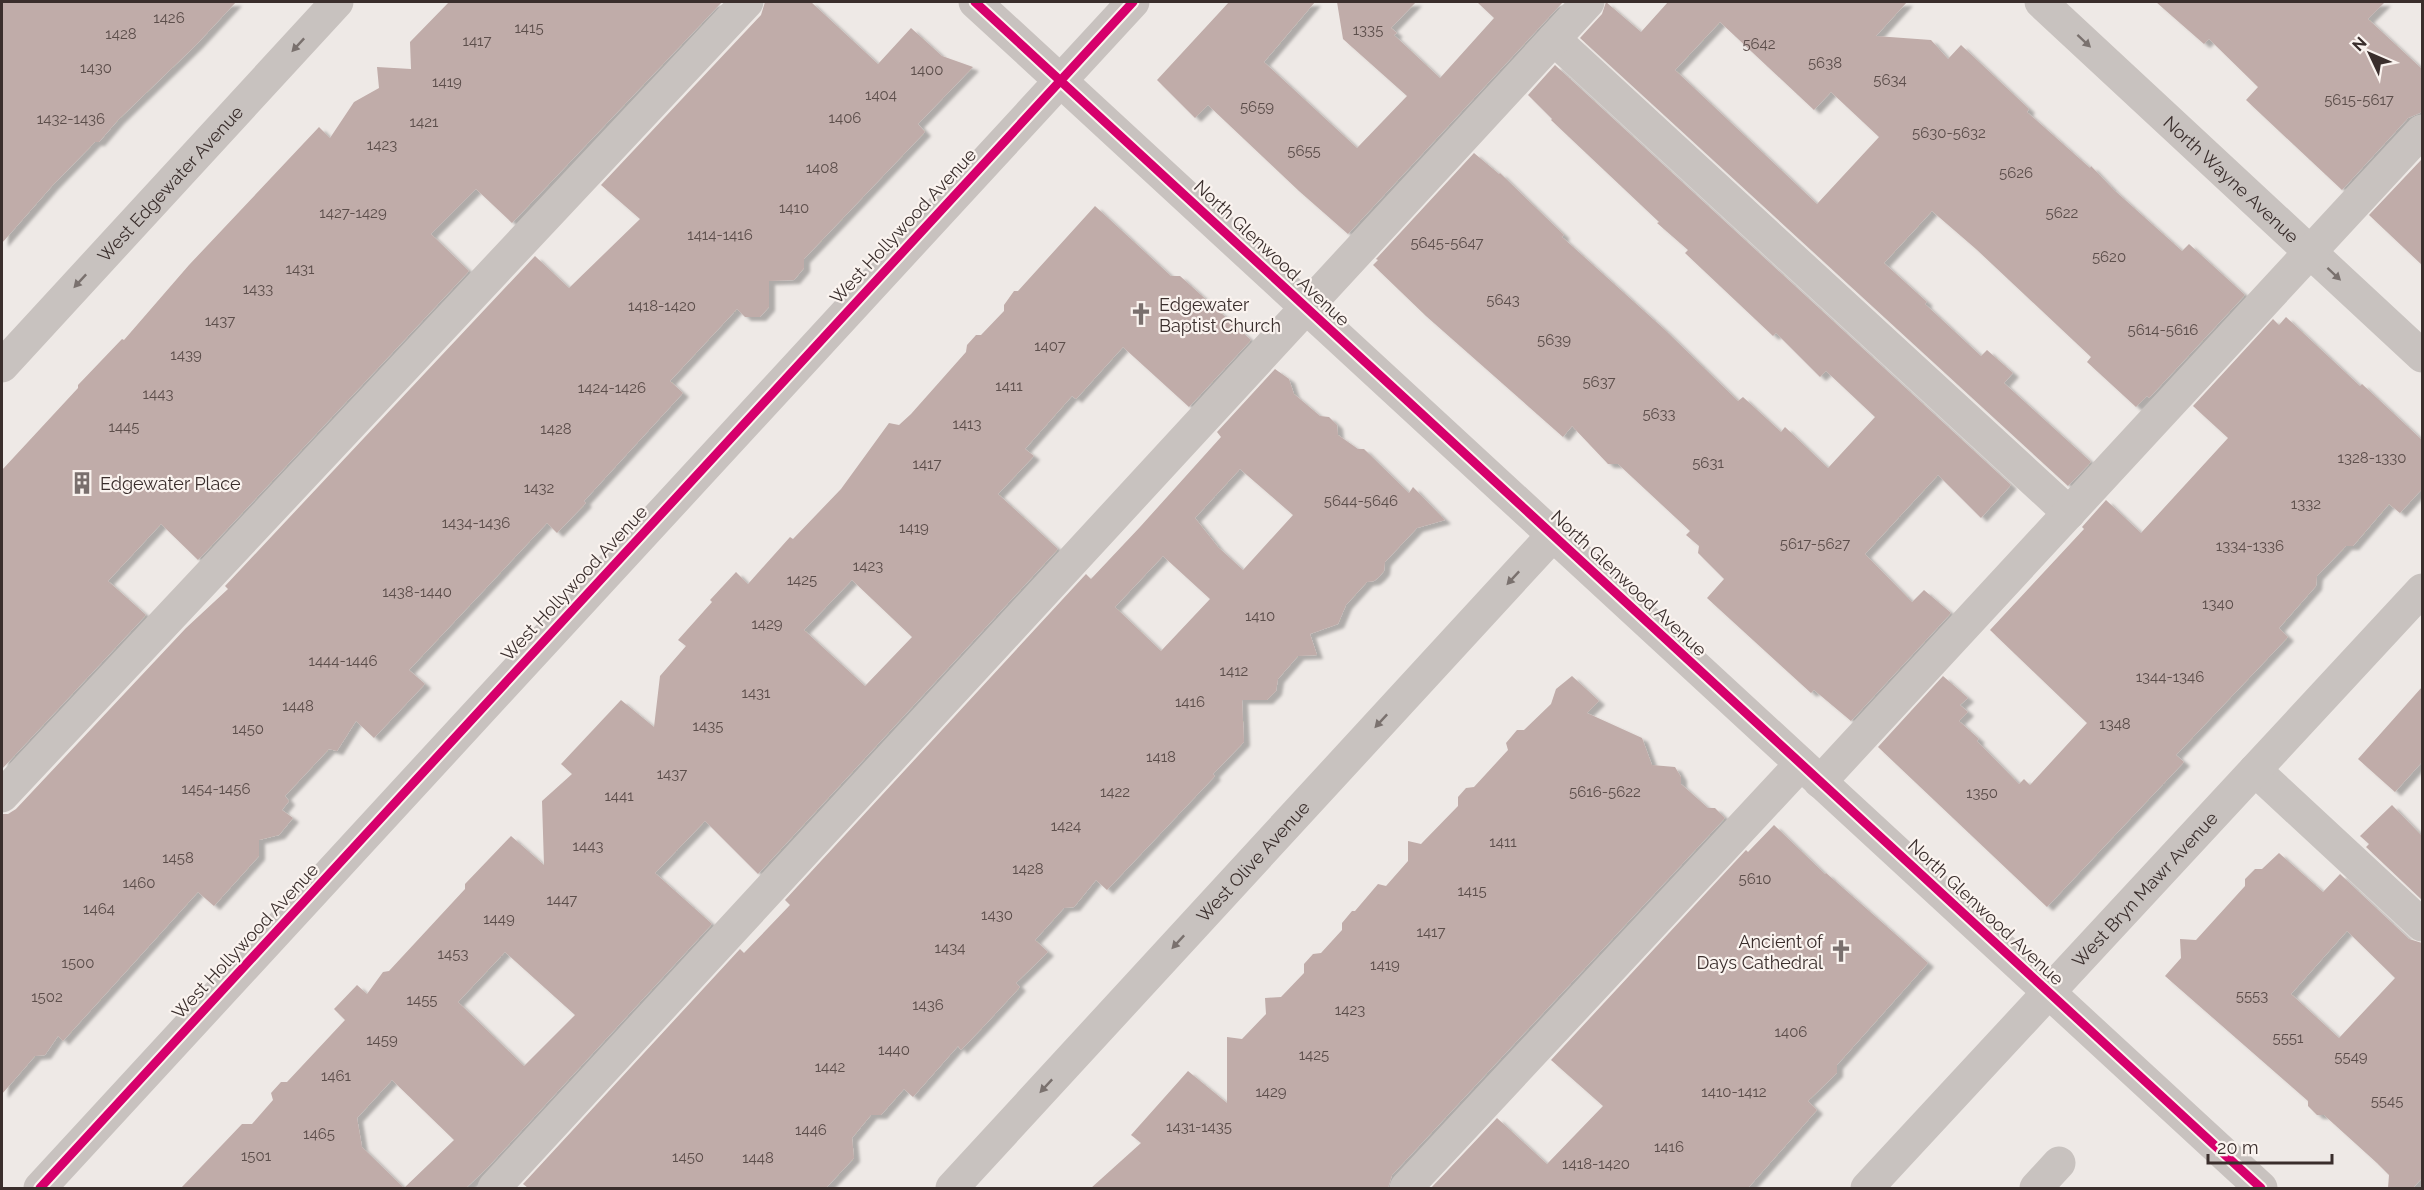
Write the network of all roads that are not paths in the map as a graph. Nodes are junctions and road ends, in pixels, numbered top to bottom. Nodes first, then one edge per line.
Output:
1 (337, 2) edge
2 (747, 2) edge
3 (975, 2) edge
4 (1133, 2) edge
5 (1588, 2) edge
6 (2041, 2) edge
7 (1554, 39) junction
8 (1059, 80) junction
9 (2422, 130) edge
10 (2311, 252) junction
11 (1307, 308) junction
12 (2422, 356) edge
13 (2, 366) edge
14 (2069, 513) junction
15 (1553, 535) junction
16 (2422, 590) edge
17 (2255, 770) junction
18 (1811, 773) junction
19 (2, 796) edge
20 (2422, 925) edge
21 (2049, 992) junction
22 (2059, 1163) dead end
23 (40, 1188) edge
24 (494, 1188) edge
25 (952, 1188) edge
26 (1406, 1188) edge
27 (1867, 1188) edge
28 (2036, 1188) edge
29 (2261, 1188) edge

1 -> 13 street, West Edgewater Avenue
2 - 19 street
3 - 8 street, North Glenwood Avenue
4 - 8 street, West Hollywood Avenue
5 - 7 street
6 -> 10 street, North Wayne Avenue
7 - 11 street
7 - 14 street
8 - 11 street, North Glenwood Avenue
8 - 23 street, West Hollywood Avenue
9 - 10 street
10 -> 12 street, North Wayne Avenue
10 - 14 street
11 - 15 street, North Glenwood Avenue
11 - 24 street
14 - 18 street
15 - 18 street, North Glenwood Avenue
15 -> 25 street, West Olive Avenue
16 - 17 street, West Bryn Mawr Avenue
17 - 20 street
17 - 21 street, West Bryn Mawr Avenue
18 - 21 street, North Glenwood Avenue
18 - 26 street
21 - 27 street, West Bryn Mawr Avenue
21 - 29 street, North Glenwood Avenue
22 - 28 street

